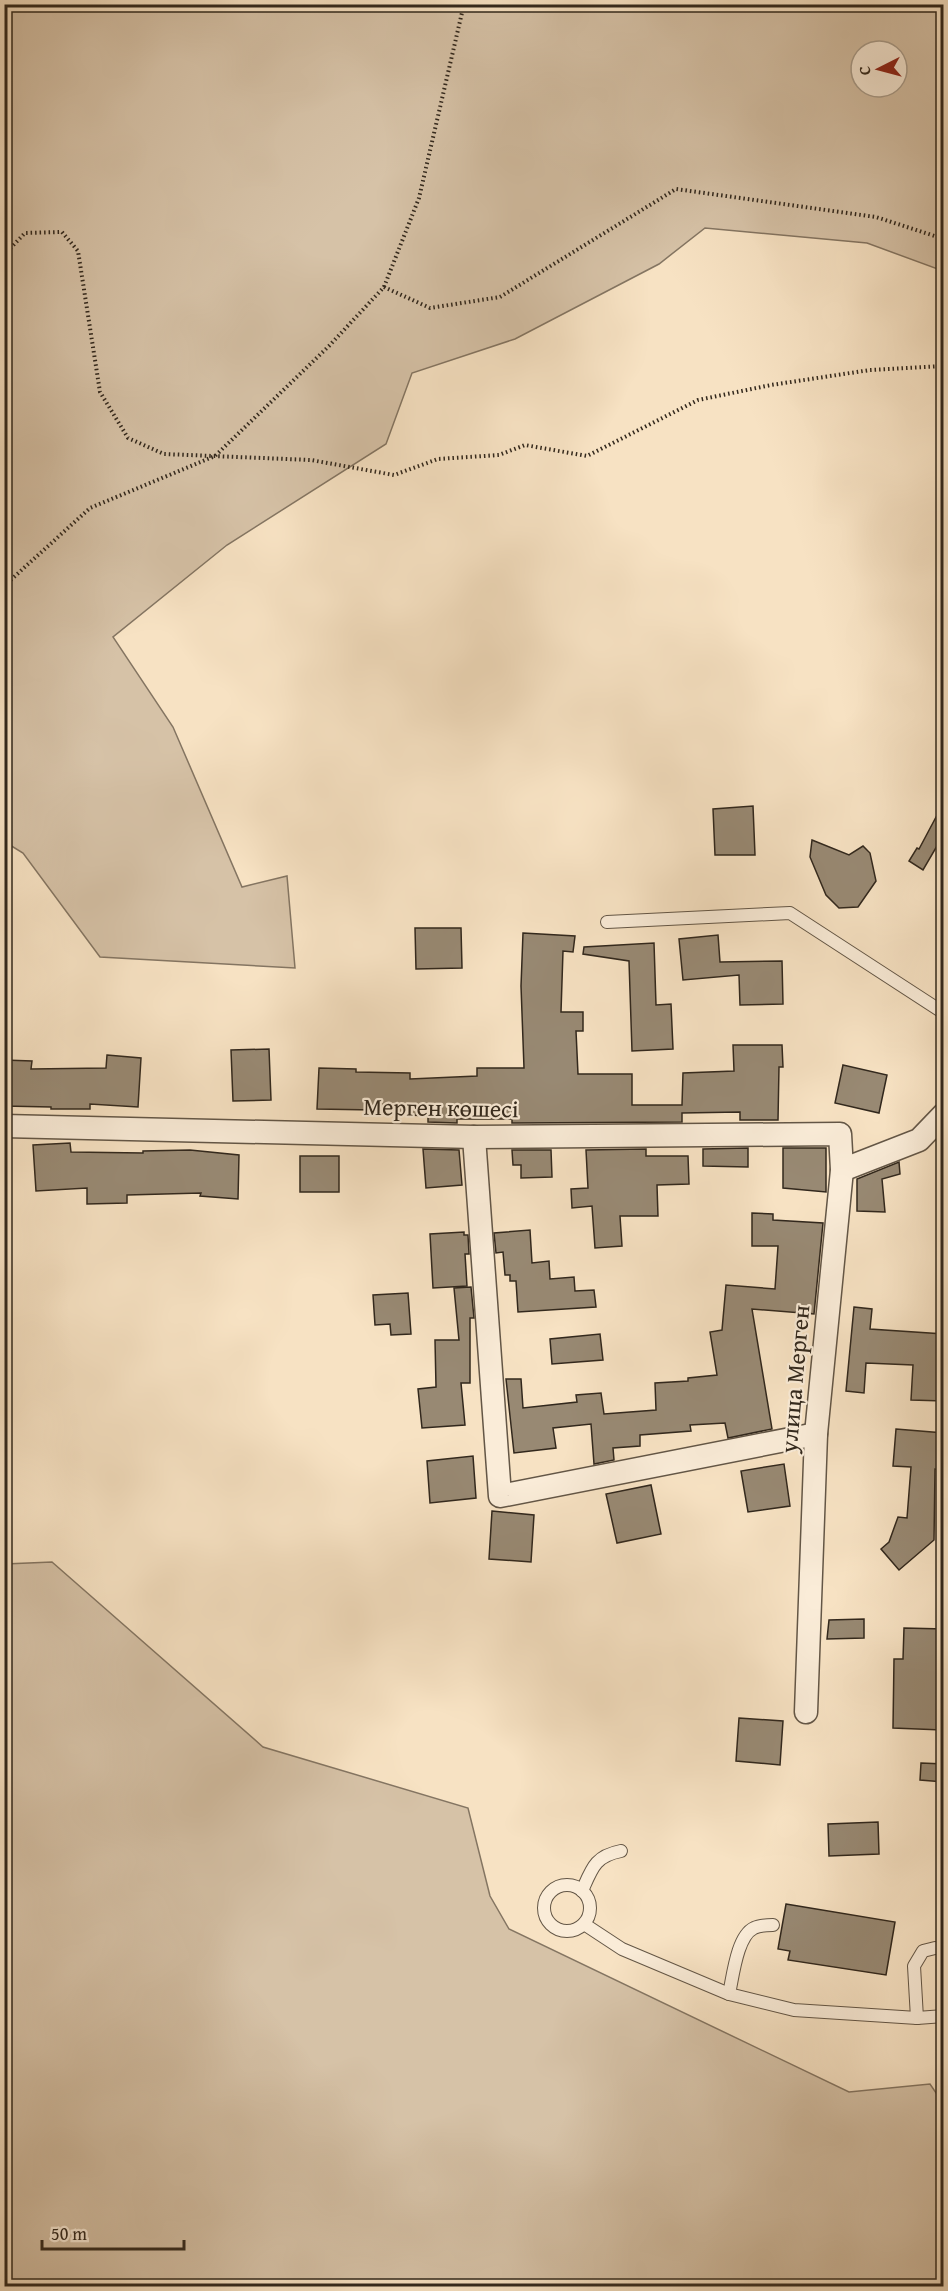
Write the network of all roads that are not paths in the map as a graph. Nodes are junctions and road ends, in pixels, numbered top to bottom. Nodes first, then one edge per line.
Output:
1 (607, 922) dead end
2 (944, 1013) edge
3 (944, 1114) edge
4 (4, 1126) edge
5 (474, 1137) junction
6 (842, 1170) junction
7 (816, 1434) junction
8 (806, 1712) dead end
9 (621, 1851) dead end
10 (582, 1891) junction
11 (584, 1924) junction
12 (773, 1925) dead end
13 (935, 1948) dead end
14 (729, 1994) junction
15 (944, 2016) edge
16 (917, 2018) junction

1 - 2 lane
3 - 6 street
4 - 5 street, Мерген көшесі
5 - 6 street, Мерген көшесі
5 - 7 street
6 - 7 street, улица Мерген
7 - 8 street, улица Мерген
9 - 10 lane
10 - 11 lane
10 - 11 lane
11 - 14 lane
12 - 14 lane
13 - 16 lane
14 - 16 lane
15 - 16 lane

